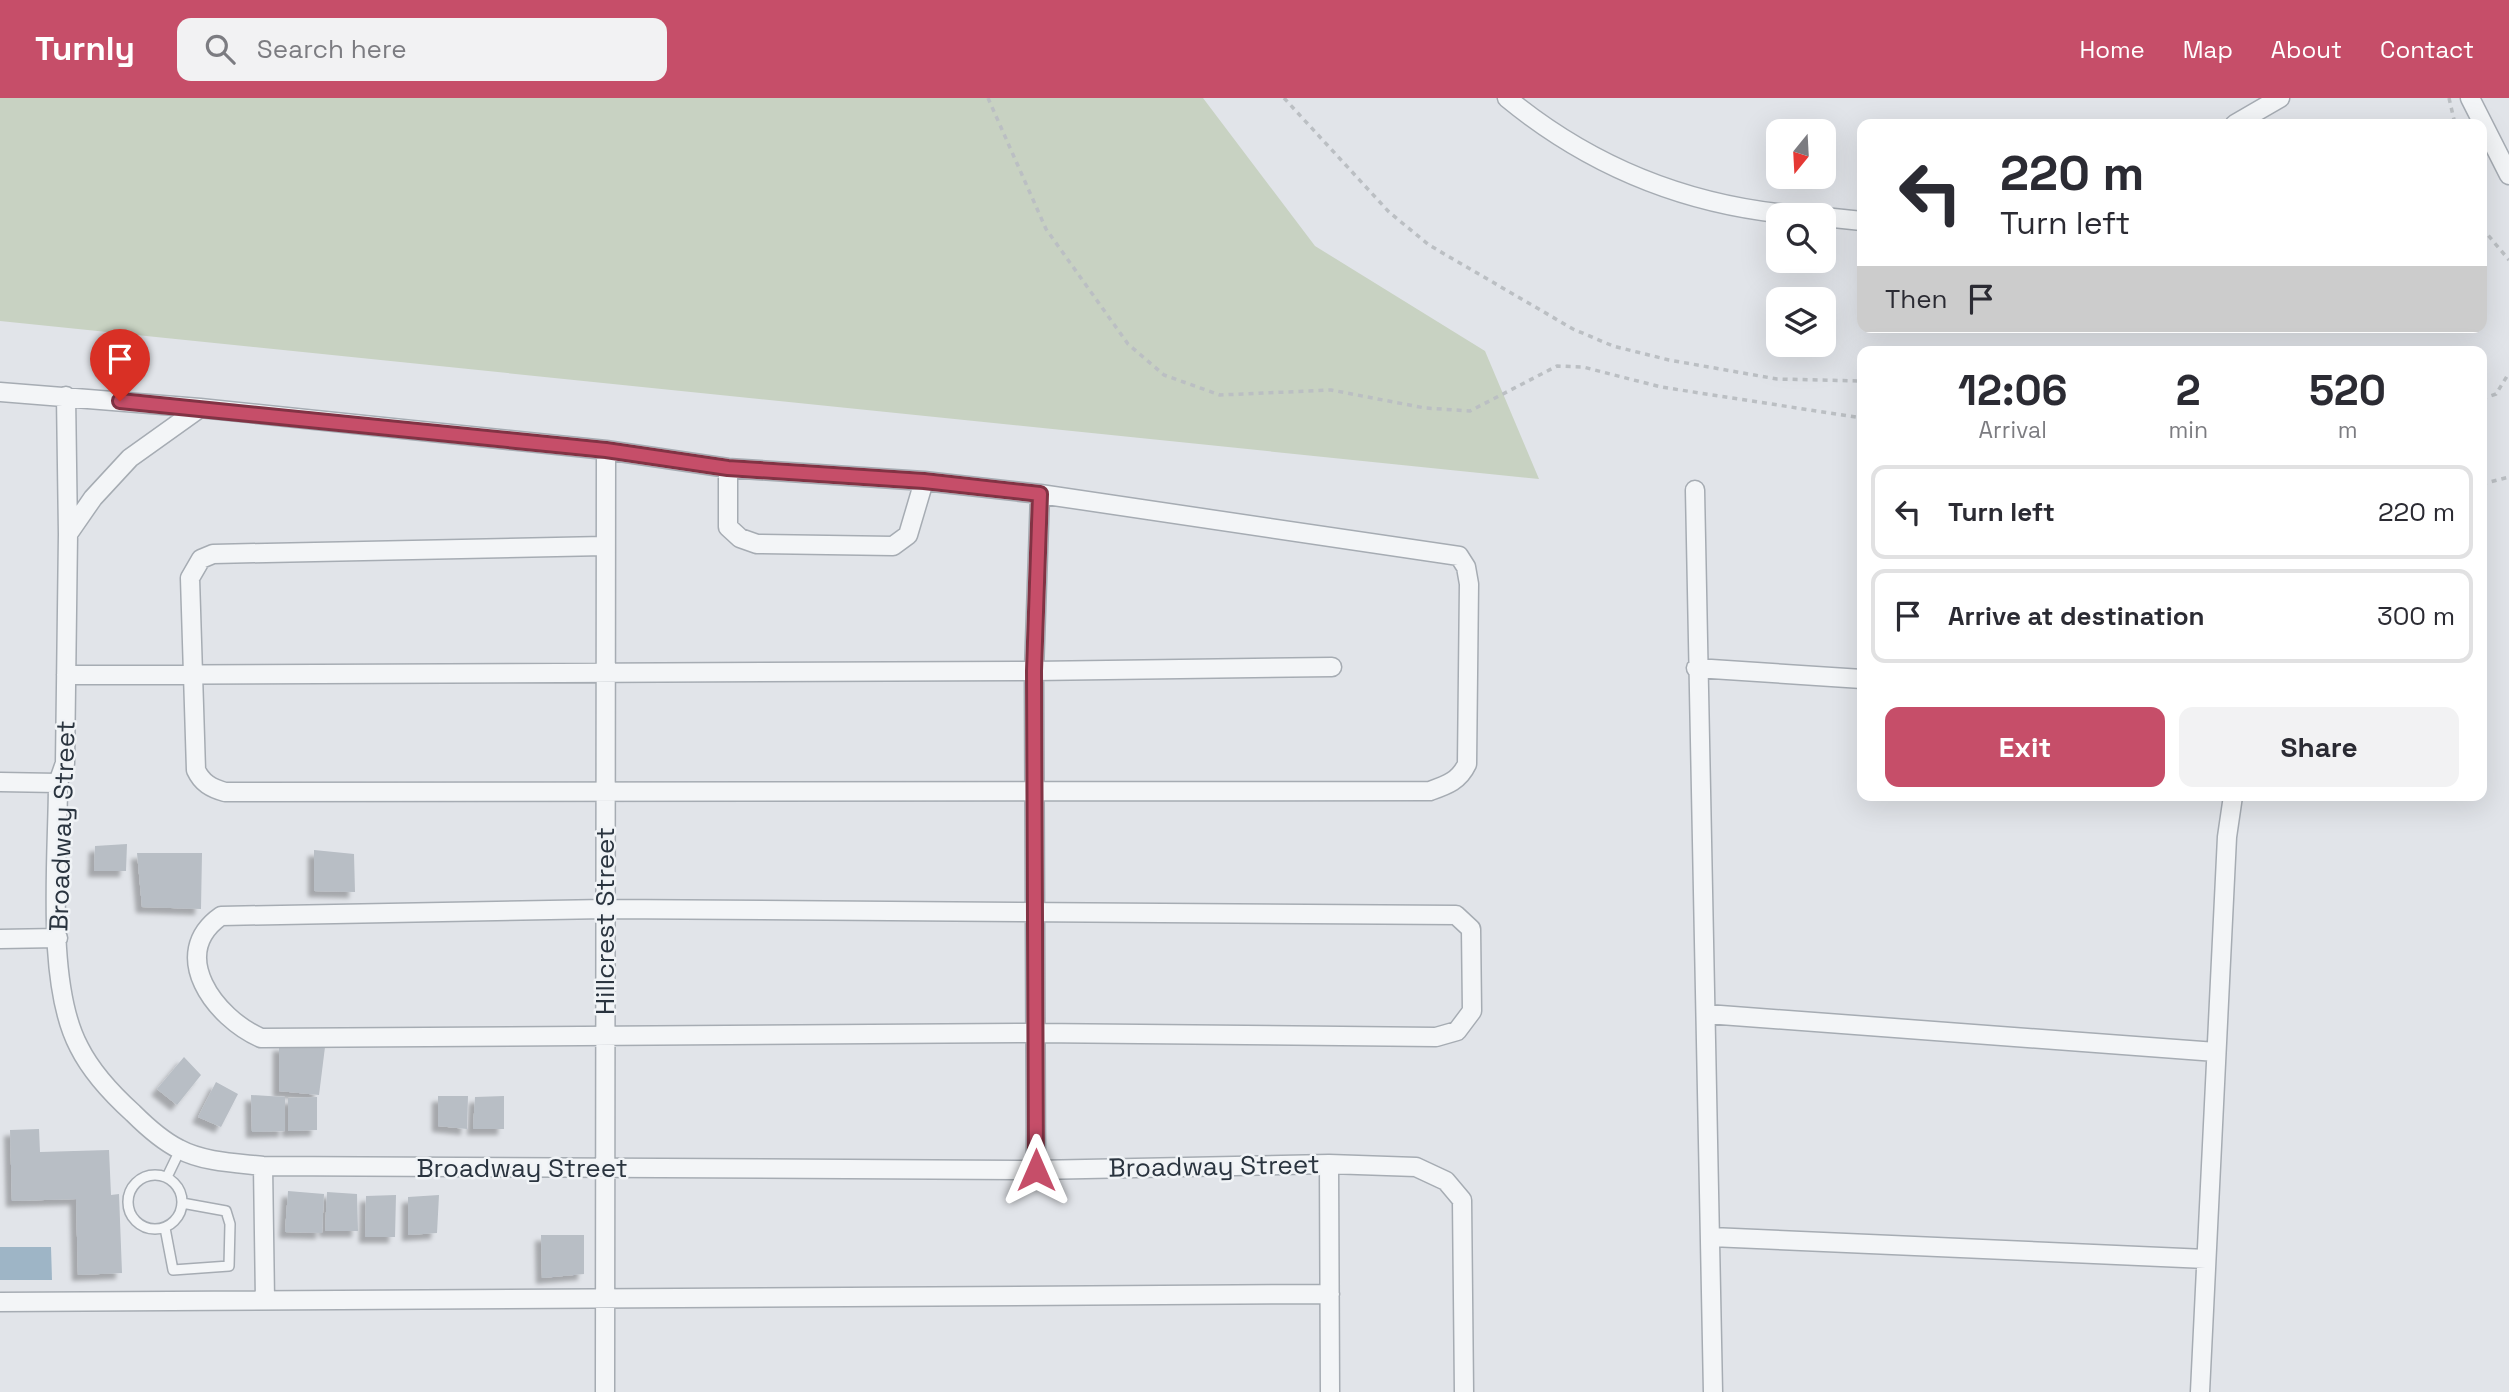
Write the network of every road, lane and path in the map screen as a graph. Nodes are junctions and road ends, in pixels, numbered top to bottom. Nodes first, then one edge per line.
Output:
1 (988, 98) edge
2 (1284, 98) edge
3 (2280, 98) edge
4 (2449, 98) edge
5 (2470, 98) edge
6 (1515, 102) edge
7 (2257, 119) edge
8 (2454, 119) edge
9 (2481, 119) edge
10 (2487, 131) edge
11 (2509, 173) edge
12 (1766, 210) edge
13 (1836, 218) edge
14 (1857, 220) edge
15 (2487, 234) edge
16 (2509, 260) edge
17 (2509, 373) edge
18 (1857, 381) edge
19 (0, 393) edge
20 (66, 396) junction
21 (2487, 398) edge
22 (200, 408) junction
23 (1857, 417) edge
24 (606, 450) junction
25 (728, 468) junction
26 (2509, 477) edge
27 (924, 481) junction
28 (2487, 483) edge
29 (1695, 490) dead end
30 (1040, 494) junction
31 (68, 534) junction
32 (604, 546) junction
33 (1332, 667) dead end
34 (1696, 668) junction
35 (1034, 671) junction
36 (193, 673) junction
37 (604, 673) junction
38 (66, 675) junction
39 (1857, 679) edge
40 (0, 782) edge
41 (58, 783) junction
42 (1034, 789) junction
43 (604, 790) junction
44 (2219, 801) edge
45 (2232, 801) edge
46 (2227, 836) junction
47 (605, 909) junction
48 (1034, 913) junction
49 (58, 938) junction
50 (0, 939) edge
51 (1707, 1014) junction
52 (1035, 1033) junction
53 (604, 1034) junction
54 (2216, 1052) junction
55 (180, 1150) junction
56 (1329, 1164) junction
57 (263, 1166) junction
58 (605, 1168) junction
59 (1036, 1170) junction
60 (167, 1177) junction
61 (183, 1203) junction
62 (166, 1228) junction
63 (1711, 1237) junction
64 (2206, 1259) junction
65 (1330, 1294) junction
66 (605, 1298) junction
67 (265, 1300) junction
68 (0, 1302) edge
69 (605, 1392) edge
70 (1331, 1392) edge
71 (1464, 1392) edge
72 (1713, 1392) edge
73 (2200, 1392) edge

1 - 23 path
2 - 18 path
3 - 7 street
4 - 8 path
5 - 9 street
6 - 12 street
10 - 11 street
13 - 14 street
15 - 16 path
17 - 21 path
19 - 20 street
20 - 22 street
20 - 31 street, Broadway Street
22 - 24 street
22 - 31 street
24 - 25 street
24 - 32 street, Hillcrest Street
25 - 27 street
25 - 27 street
26 - 28 path
27 - 30 street
29 - 34 street
30 - 35 street
30 - 42 street
31 - 38 street, Broadway Street
32 - 36 street
32 - 37 street, Hillcrest Street
33 - 35 street
34 - 39 street
34 - 51 street
35 - 37 street
35 - 42 street
36 - 37 street
36 - 38 street
36 - 43 street
37 - 43 street, Hillcrest Street
38 - 41 street, Broadway Street
40 - 41 street
41 - 49 street, Broadway Street
42 - 43 street
42 - 48 street
43 - 47 street, Hillcrest Street
44 - 46 street
45 - 46 street
46 - 54 street
47 - 48 street
47 - 53 street, Hillcrest Street
47 - 53 street
48 - 52 street
48 - 52 street
49 - 50 street
49 - 55 street, Broadway Street
51 - 54 street
51 - 63 street
52 - 53 street
52 - 59 street
53 - 58 street, Hillcrest Street
54 - 64 street
55 - 57 street, Broadway Street
55 - 60 lane
56 - 59 street, Broadway Street
56 - 65 street
56 - 71 street, Broadway Street
57 - 58 street, Broadway Street
57 - 67 street
58 - 59 street, Broadway Street
58 - 66 street, Hillcrest Street
60 - 61 lane
60 - 62 lane
61 - 62 lane
61 - 62 lane
63 - 64 street
63 - 72 street
64 - 73 street
65 - 66 street
65 - 70 street
66 - 67 street
66 - 69 street, Hillcrest Street
67 - 68 street

